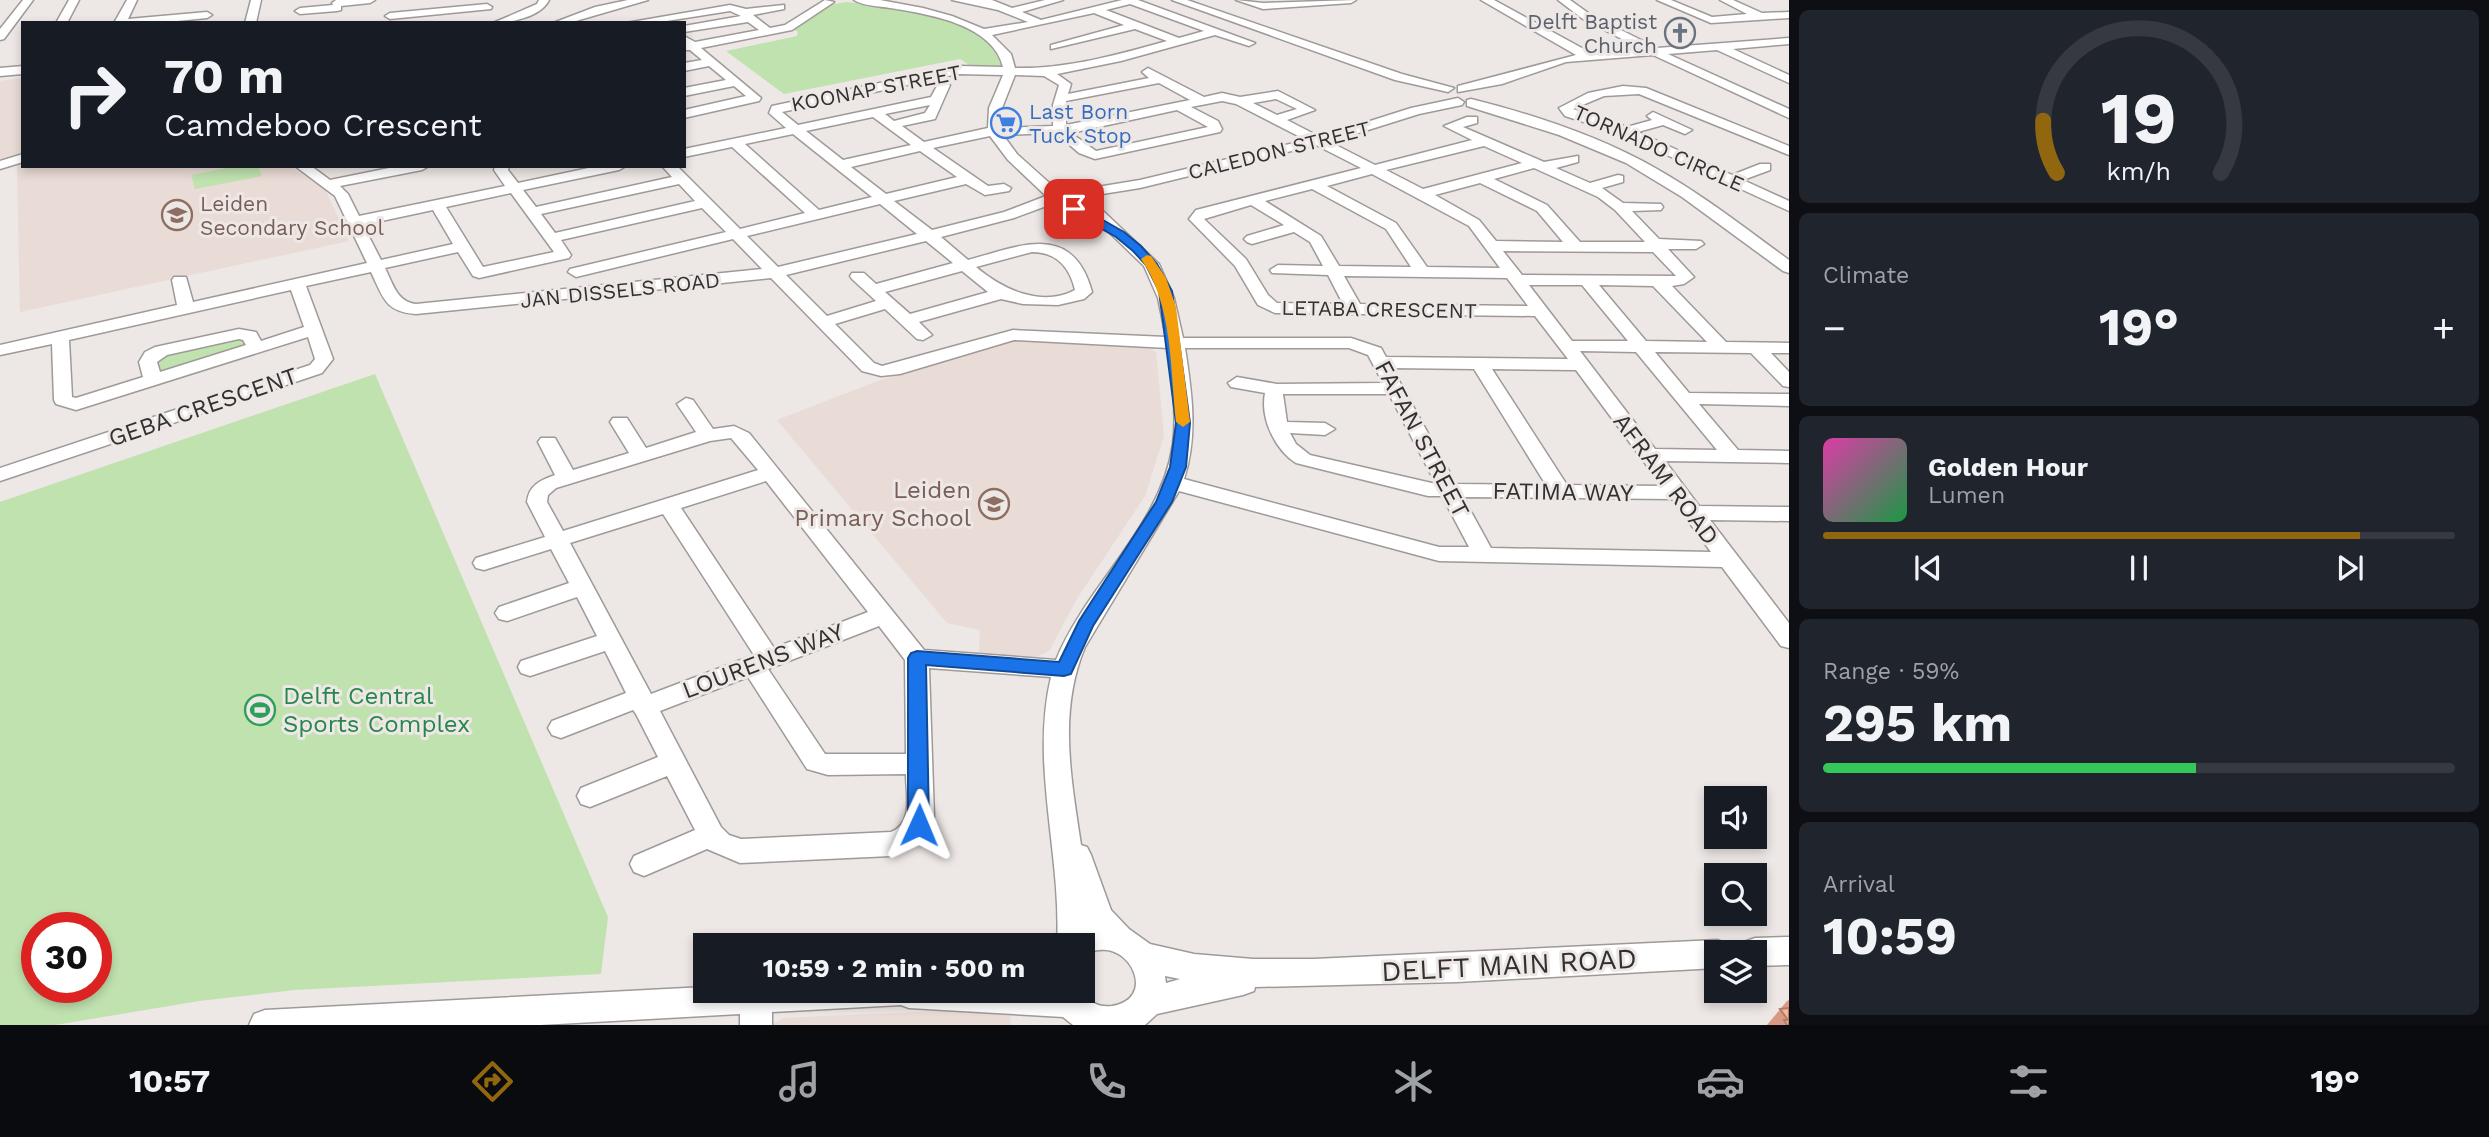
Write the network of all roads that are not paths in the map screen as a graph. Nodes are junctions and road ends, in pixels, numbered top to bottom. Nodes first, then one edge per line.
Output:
1 (27, 0) edge
2 (75, 0) edge
3 (132, 0) edge
4 (256, 0) edge
5 (370, 0) edge
6 (389, 0) edge
7 (544, 0) edge
8 (637, 0) edge
9 (813, 0) edge
10 (859, 0) edge
11 (957, 0) edge
12 (983, 0) edge
13 (1056, 0) edge
14 (1129, 0) edge
15 (1177, 0) edge
16 (1239, 0) edge
17 (1351, 0) edge
18 (1486, 0) edge
19 (1563, 0) edge
20 (1662, 0) edge
21 (1725, 0) edge
22 (834, 1) edge
23 (1335, 1) edge
24 (879, 3) junction
25 (179, 4) dead end
26 (337, 4) edge
27 (487, 7) dead end
28 (780, 7) dead end
29 (469, 8) edge
30 (1203, 9) junction
31 (1007, 10) junction
32 (1095, 10) junction
33 (300, 11) dead end
34 (808, 13) junction
35 (207, 15) dead end
36 (990, 15) dead end
37 (1789, 15) edge
38 (747, 16) junction
39 (1763, 17) junction
40 (390, 19) edge
41 (1736, 19) junction
42 (172, 20) edge
43 (661, 20) edge
44 (62, 21) edge
45 (122, 21) edge
46 (251, 21) edge
47 (503, 21) edge
48 (564, 21) edge
49 (1136, 25) junction
50 (686, 29) edge
51 (1215, 31) junction
52 (21, 32) edge
53 (770, 33) junction
54 (982, 33) junction
55 (1042, 34) junction
56 (1, 35) edge
57 (1180, 41) junction
58 (1787, 42) edge
59 (1249, 43) dead end
60 (687, 44) edge
61 (1719, 47) junction
62 (1654, 51) junction
63 (1587, 56) junction
64 (1121, 58) junction
65 (712, 62) junction
66 (1081, 65) junction
67 (686, 67) edge
68 (1067, 68) junction
69 (21, 70) edge
70 (1010, 70) junction
71 (1789, 70) edge
72 (0, 72) edge
73 (1047, 72) junction
74 (1772, 72) junction
75 (1696, 73) junction
76 (1096, 74) dead end
77 (933, 76) junction
78 (1160, 79) junction
79 (1738, 79) dead end
80 (1789, 79) edge
81 (737, 82) junction
82 (686, 92) edge
83 (1459, 96) junction
84 (1060, 99) junction
85 (936, 100) junction
86 (1202, 101) junction
87 (1240, 101) junction
88 (1179, 106) junction
89 (875, 113) junction
90 (686, 114) edge
91 (1787, 114) edge
92 (1651, 116) dead end
93 (1275, 119) junction
94 (1472, 120) dead end
95 (1665, 121) junction
96 (892, 125) junction
97 (1726, 125) junction
98 (796, 129) junction
99 (1060, 130) junction
100 (1685, 130) dead end
101 (1626, 131) junction
102 (994, 132) junction
103 (1318, 141) junction
104 (1486, 141) junction
105 (1528, 141) dead end
106 (734, 142) junction
107 (922, 146) junction
108 (1502, 148) junction
109 (1789, 151) edge
110 (686, 153) edge
111 (21, 159) edge
112 (1573, 159) dead end
113 (840, 164) junction
114 (0, 165) edge
115 (1539, 165) junction
116 (1766, 167) dead end
117 (305, 168) edge
118 (412, 168) edge
119 (502, 168) edge
120 (609, 168) edge
121 (671, 168) edge
122 (1374, 170) junction
123 (1481, 178) junction
124 (968, 179) junction
125 (1618, 179) dead end
126 (682, 180) junction
127 (1731, 180) junction
128 (330, 184) junction
129 (1315, 185) junction
130 (514, 188) junction
131 (1004, 188) dead end
132 (1590, 188) junction
133 (1421, 194) junction
134 (883, 199) junction
135 (1072, 199) junction
136 (1253, 200) junction
137 (437, 204) junction
138 (706, 204) junction
139 (1620, 207) junction
140 (1656, 207) dead end
141 (1789, 207) edge
142 (532, 212) junction
143 (816, 215) junction
144 (354, 222) junction
145 (1298, 226) junction
146 (1682, 231) dead end
147 (736, 234) junction
148 (929, 236) junction
149 (551, 238) junction
150 (1252, 239) dead end
151 (463, 246) junction
152 (1491, 246) junction
153 (1576, 246) junction
154 (1656, 246) junction
155 (564, 255) junction
156 (966, 265) junction
157 (374, 266) junction
158 (1789, 268) edge
159 (1279, 270) dead end
160 (256, 271) dead end
161 (1334, 271) junction
162 (576, 272) junction
163 (1422, 272) junction
164 (774, 273) junction
165 (858, 276) dead end
166 (1514, 277) junction
167 (180, 280) dead end
168 (1586, 280) junction
169 (1658, 281) junction
170 (296, 284) junction
171 (873, 290) junction
172 (261, 291) junction
173 (591, 293) junction
174 (1002, 293) junction
175 (888, 303) junction
176 (105, 304) dead end
177 (186, 308) junction
178 (1354, 310) junction
179 (1540, 311) junction
180 (908, 320) junction
181 (823, 322) junction
182 (109, 326) junction
183 (313, 330) junction
184 (923, 335) dead end
185 (60, 337) junction
186 (1174, 343) junction
187 (1566, 346) junction
188 (1641, 347) junction
189 (1722, 348) junction
190 (1756, 348) junction
191 (1789, 348) edge
192 (256, 349) junction
193 (0, 350) edge
194 (1381, 362) junction
195 (1479, 363) junction
196 (1580, 365) junction
197 (153, 381) junction
198 (1789, 382) edge
199 (1237, 383) dead end
200 (1395, 389) junction
201 (1278, 390) junction
202 (1684, 398) junction
203 (1789, 400) edge
204 (686, 404) dead end
205 (620, 422) dead end
206 (1280, 427) junction
207 (1324, 427) dead end
208 (708, 435) junction
209 (548, 442) dead end
210 (1648, 455) junction
211 (642, 456) junction
212 (1733, 457) junction
213 (1789, 457) edge
214 (770, 473) junction
215 (0, 475) edge
216 (567, 478) junction
217 (1173, 482) junction
218 (1449, 490) junction
219 (1561, 492) junction
220 (1677, 493) junction
221 (668, 506) junction
222 (1692, 513) junction
223 (1789, 514) edge
224 (559, 541) junction
225 (1485, 557) junction
226 (1727, 560) junction
227 (484, 563) dead end
228 (583, 587) junction
229 (507, 613) dead end
230 (883, 615) junction
231 (611, 639) junction
232 (1789, 640) edge
233 (917, 658) junction
234 (761, 662) junction
235 (530, 667) dead end
236 (1064, 669) junction
237 (642, 702) junction
238 (561, 728) dead end
239 (674, 762) junction
240 (918, 764) junction
241 (590, 796) dead end
242 (1064, 816) junction
243 (711, 835) junction
244 (644, 864) dead end
245 (1073, 933) edge
246 (1095, 937) edge
247 (1130, 948) junction
248 (1789, 951) edge
249 (1767, 952) edge
250 (1704, 955) edge
251 (1300, 973) junction
252 (826, 1003) edge
253 (1025, 1003) edge
254 (1077, 1008) edge
255 (756, 1012) edge
256 (1142, 1014) edge
257 (265, 1025) edge

1 - 56 street
2 - 44 street
3 - 45 street
4 - 46 street
5 - 26 street
6 - 40 street
7 - 47 street
8 - 48 street
9 - 22 street
9 - 34 street
10 - 24 street
11 - 31 street
12 - 31 street
13 - 31 street
14 - 32 street
14 - 51 street
15 - 30 street
16 - 23 street
16 - 30 street
17 - 23 street
18 - 63 street
19 - 62 street
20 - 41 street
21 - 39 street
22 - 24 street
22 - 34 street
24 - 54 street
25 - 42 street
26 - 33 street
27 - 29 street
28 - 38 street
29 - 40 street
30 - 83 street
31 - 36 street
31 - 55 street
32 - 49 street
32 - 55 street
34 - 53 street
35 - 42 street
37 - 39 street
38 - 43 street
38 - 50 street
38 - 53 street
39 - 41 street
41 - 58 street
49 - 55 street
49 - 57 street
51 - 57 street, KOONAP STREET
51 - 59 street
52 - 56 street
53 - 60 street
54 - 55 street
54 - 70 street
55 - 68 street
57 - 64 street, KOONAP STREET
58 - 61 street
60 - 65 street
61 - 62 street
61 - 74 street
62 - 63 street
62 - 75 street
63 - 83 street
64 - 66 street, KOONAP STREET
64 - 78 street
65 - 67 street
65 - 81 street
66 - 68 street, KOONAP STREET
66 - 76 street
68 - 73 street, KOONAP STREET
69 - 72 street
70 - 73 street, KOONAP STREET
70 - 77 street, KOONAP STREET
70 - 102 street
71 - 74 street
73 - 84 street
74 - 80 street
75 - 79 street
75 - 91 street
77 - 85 street
77 - 98 street, KOONAP STREET
78 - 84 street
78 - 86 street
81 - 82 street
81 - 90 street
83 - 103 street, CALEDON STREET
83 - 158 street
84 - 99 street
85 - 89 street
85 - 96 street
86 - 87 street
86 - 88 street
87 - 93 street, AFRAM ROAD
87 - 93 street
88 - 99 street
88 - 99 street
89 - 96 street
89 - 98 street
91 - 97 street, TORNADO CIRCLE
92 - 95 street
93 - 103 street, AFRAM ROAD
94 - 104 street
95 - 100 street
95 - 101 street
96 - 107 street
97 - 101 street, TORNADO CIRCLE
97 - 109 street, TORNADO CIRCLE
98 - 106 street
98 - 113 street, KOONAP STREET
99 - 102 street
101 - 127 street, TORNADO CIRCLE
102 - 107 street
102 - 135 street
103 - 122 street, AFRAM ROAD
103 - 135 street, CALEDON STREET
104 - 108 street
104 - 122 street, LETABA CRESCENT
105 - 108 street
106 - 110 street
106 - 143 street
107 - 113 street
107 - 124 street
108 - 115 street
111 - 114 street
112 - 115 street
113 - 134 street, KOONAP STREET
115 - 123 street
115 - 132 street
116 - 127 street
117 - 128 street, JAN DISSELS ROAD
118 - 128 street
119 - 130 street
120 - 130 street
121 - 126 street, FAFAN STREET
122 - 129 street, LETABA CRESCENT
122 - 133 street, AFRAM ROAD
123 - 133 street
123 - 153 street
124 - 131 street
124 - 134 street
125 - 132 street
126 - 138 street, FAFAN STREET
126 - 142 street
127 - 141 street, TORNADO CIRCLE
128 - 144 street, JAN DISSELS ROAD
129 - 136 street, LETABA CRESCENT
129 - 163 street
130 - 137 street
130 - 142 street
132 - 139 street
133 - 152 street, AFRAM ROAD
134 - 143 street
134 - 148 street, KOONAP STREET
135 - 148 street, JAN DISSELS ROAD
135 - 186 street
136 - 145 street
136 - 178 street, LETABA CRESCENT
137 - 144 street
137 - 151 street
138 - 147 street, FAFAN STREET
138 - 149 street
139 - 140 street
139 - 154 street
142 - 149 street
143 - 147 street
144 - 157 street, JAN DISSELS ROAD
145 - 150 street
145 - 161 street
146 - 154 street
147 - 162 street
147 - 164 street, FAFAN STREET
148 - 156 street, KOONAP STREET
148 - 164 street, JAN DISSELS ROAD
149 - 155 street
151 - 155 street
151 - 157 street
152 - 153 street
152 - 166 street, AFRAM ROAD
153 - 154 street
154 - 169 street
155 - 162 street
156 - 171 street
156 - 174 street, KOONAP STREET
156 - 174 street
157 - 170 street
157 - 173 street, JAN DISSELS ROAD
159 - 161 street
160 - 172 street
161 - 163 street
161 - 178 street
162 - 173 street
163 - 166 street
164 - 173 street, JAN DISSELS ROAD
164 - 181 street, FAFAN STREET
165 - 171 street
166 - 168 street
166 - 179 street, AFRAM ROAD
167 - 177 street
168 - 169 street
168 - 188 street
169 - 189 street
170 - 172 street
170 - 183 street, GEBA CRESCENT
171 - 175 street
172 - 177 street
174 - 180 street
175 - 180 street
175 - 181 street
176 - 182 street
177 - 182 street
178 - 179 street, LETABA CRESCENT
179 - 187 street, AFRAM ROAD
180 - 184 street
181 - 186 street, FAFAN STREET
182 - 185 street
183 - 192 street
183 - 215 street, GEBA CRESCENT
185 - 193 street
185 - 197 street
186 - 194 street, FAFAN STREET
186 - 217 street
187 - 188 street
187 - 196 street, AFRAM ROAD
188 - 189 street
188 - 202 street
189 - 190 street
190 - 191 street
190 - 198 street
192 - 197 street
192 - 197 street
194 - 195 street
194 - 200 street, FAFAN STREET
195 - 196 street
195 - 219 street
196 - 210 street, AFRAM ROAD
199 - 201 street
200 - 201 street
200 - 218 street, FAFAN STREET
201 - 206 street
202 - 203 street
202 - 212 street
204 - 208 street
205 - 211 street
206 - 207 street
206 - 218 street, FATIMA WAY
208 - 211 street
208 - 214 street
209 - 216 street
210 - 212 street
210 - 220 street, AFRAM ROAD
211 - 216 street
212 - 213 street
214 - 221 street
214 - 230 street
216 - 224 street
217 - 225 street, AFRAM ROAD
217 - 236 street
218 - 219 street, FATIMA WAY
218 - 225 street, FAFAN STREET
219 - 220 street, FATIMA WAY
220 - 222 street, AFRAM ROAD
221 - 224 street
221 - 234 street
222 - 223 street
222 - 226 street, AFRAM ROAD
224 - 227 street
224 - 228 street
225 - 226 street, AFRAM ROAD
226 - 232 street
228 - 229 street
228 - 231 street
230 - 233 street
230 - 234 street, LOURENS WAY
231 - 235 street
231 - 237 street
233 - 236 street
233 - 240 street
234 - 237 street, LOURENS WAY
234 - 240 street
236 - 242 street
237 - 238 street, LOURENS WAY
237 - 239 street
239 - 241 street
239 - 243 street
240 - 243 street
242 - 245 street
242 - 247 street
243 - 244 street
246 - 247 street
247 - 251 street, DELFT MAIN ROAD
247 - 256 street
248 - 249 street
250 - 251 street, DELFT MAIN ROAD
251 - 256 street, DELFT MAIN ROAD
252 - 255 street
253 - 254 street
254 - 256 street, DELFT MAIN ROAD
255 - 257 street

